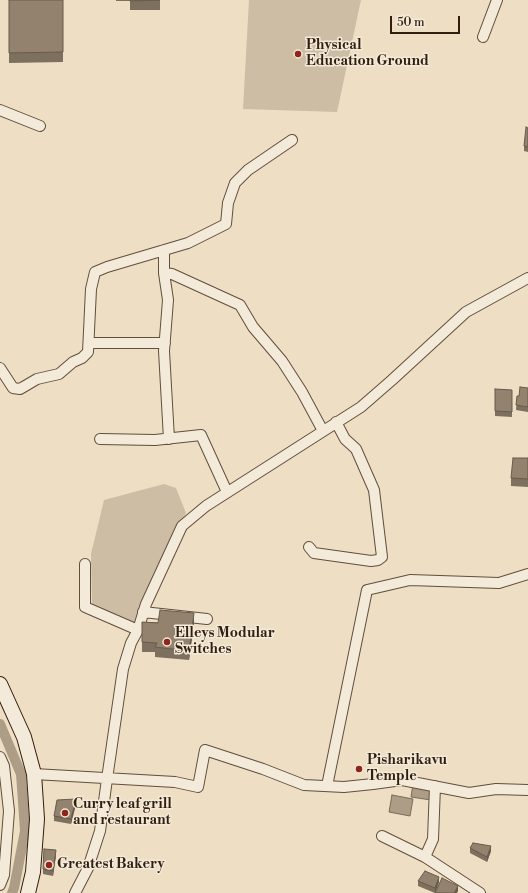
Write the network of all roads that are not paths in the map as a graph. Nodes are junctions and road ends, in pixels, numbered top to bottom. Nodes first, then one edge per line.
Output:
1 (497, 0) edge
2 (483, 37) dead end
3 (0, 110) edge
4 (40, 126) dead end
5 (292, 140) dead end
6 (164, 250) junction
7 (164, 273) junction
8 (528, 278) edge
9 (89, 343) junction
10 (165, 343) junction
11 (0, 368) edge
12 (336, 422) junction
13 (323, 431) junction
14 (100, 439) dead end
15 (169, 439) junction
16 (228, 492) junction
17 (309, 547) dead end
18 (85, 564) dead end
19 (528, 574) edge
20 (143, 612) junction
21 (207, 620) dead end
22 (138, 630) junction
23 (0, 684) edge
24 (0, 757) edge
25 (34, 774) junction
26 (107, 779) junction
27 (327, 786) junction
28 (435, 786) junction
29 (528, 790) edge
30 (382, 836) dead end
31 (425, 857) junction
32 (0, 884) edge
33 (28, 893) edge
34 (75, 893) edge
35 (480, 893) edge

1 - 2 street
3 - 4 street
5 - 6 street
6 - 7 street
6 - 9 street
7 - 10 street
7 - 13 street
8 - 12 street
9 - 10 street
9 - 11 street
10 - 15 street
12 - 13 street
12 - 17 street
13 - 16 street
14 - 15 street
15 - 16 street
16 - 20 street
18 - 22 street
19 - 27 street
20 - 21 street
20 - 22 street
22 - 26 street
23 - 25 main road
24 - 32 street
25 - 26 street
25 - 33 main road
26 - 27 street
26 - 34 street
27 - 28 street
28 - 29 street
28 - 31 street
30 - 31 street
31 - 35 street

